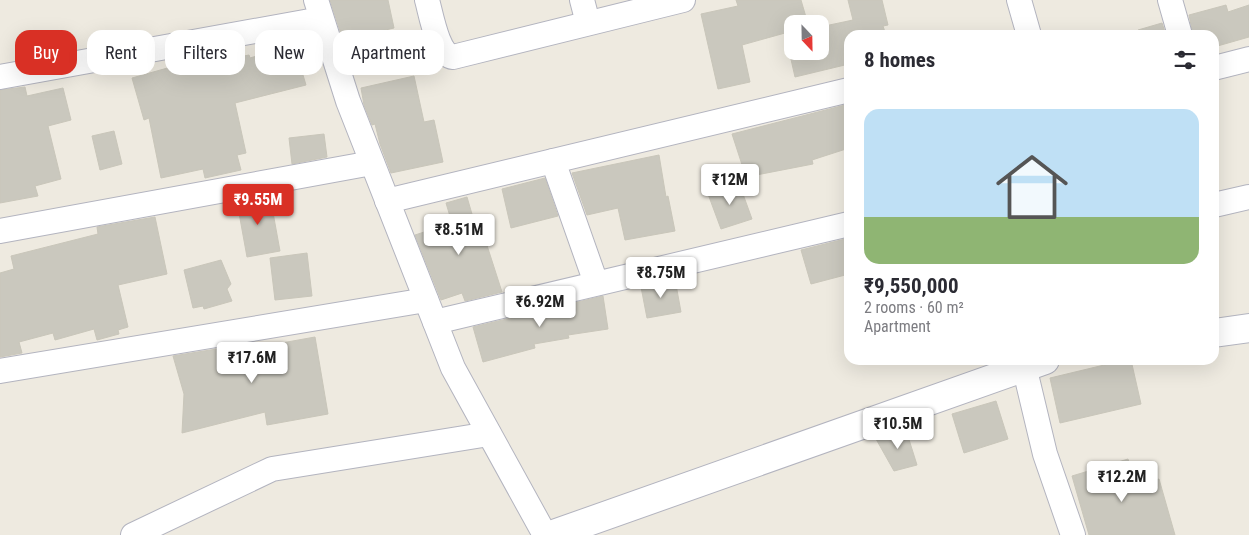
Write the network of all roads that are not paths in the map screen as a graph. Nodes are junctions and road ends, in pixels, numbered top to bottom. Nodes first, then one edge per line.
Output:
1 (427, 0) edge
2 (582, 0) edge
3 (683, 0) edge
4 (1019, 0) edge
5 (1170, 0) edge
6 (319, 10) edge
7 (588, 24) junction
8 (1028, 30) edge
9 (1179, 30) edge
10 (1249, 59) edge
11 (1219, 67) edge
12 (0, 77) edge
13 (844, 91) edge
14 (553, 161) junction
15 (372, 163) junction
16 (1249, 197) edge
17 (387, 201) junction
18 (1219, 205) edge
19 (844, 225) edge
20 (0, 231) edge
21 (596, 283) junction
22 (426, 300) junction
23 (435, 322) junction
24 (1249, 328) edge
25 (1219, 332) edge
26 (1030, 365) edge
27 (1038, 365) edge
28 (0, 371) edge
29 (489, 434) junction
30 (133, 535) edge
31 (545, 535) edge
32 (551, 535) edge
33 (1073, 535) edge

1 - 7 street
2 - 7 street
3 - 7 street
4 - 8 street
5 - 9 street
6 - 12 street
6 - 15 street
10 - 11 street
13 - 14 street
14 - 17 street
14 - 21 street
15 - 17 street
15 - 20 street
16 - 18 street
17 - 22 street
19 - 21 street
21 - 23 street
22 - 23 street
22 - 28 street
23 - 29 street
24 - 25 street
26 - 32 street
27 - 33 street
29 - 30 street
29 - 31 street

